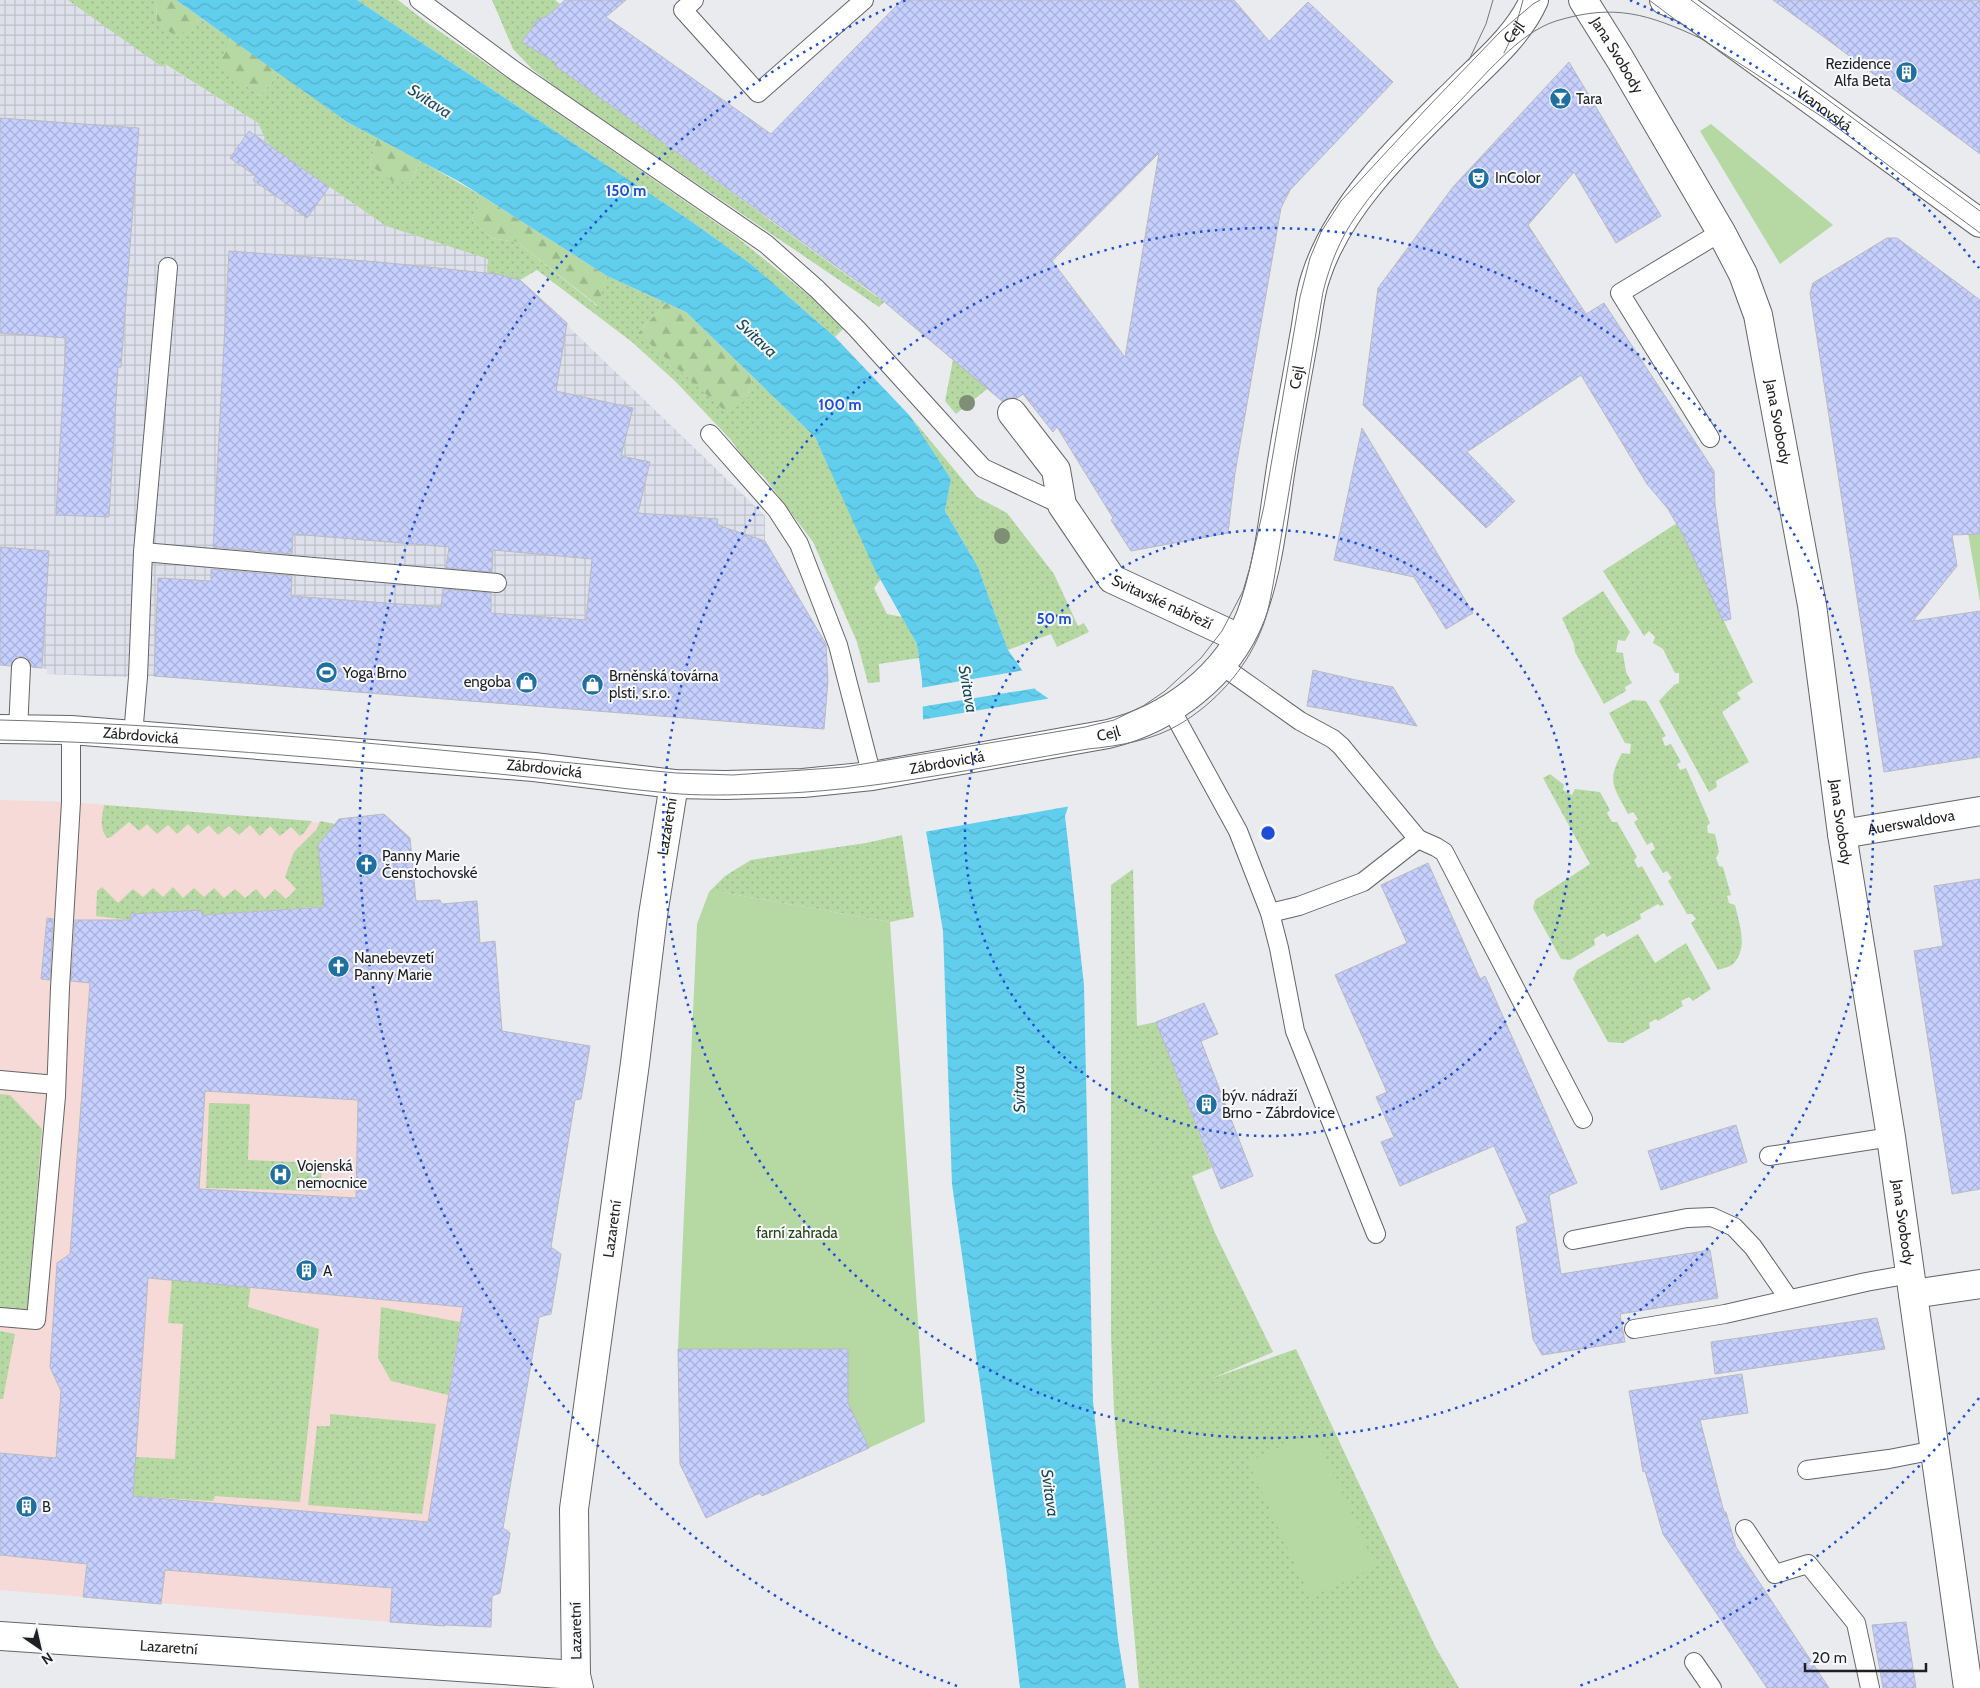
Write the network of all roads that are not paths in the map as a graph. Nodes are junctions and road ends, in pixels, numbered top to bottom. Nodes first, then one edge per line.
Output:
1 (419, 0) edge
2 (694, 0) edge
3 (864, 0) edge
4 (1534, 0) edge
5 (1583, 0) edge
6 (1664, 0) edge
7 (1980, 223) edge
8 (1721, 232) junction
9 (168, 267) dead end
10 (1012, 413) dead end
11 (710, 434) dead end
12 (1710, 438) dead end
13 (1062, 505) junction
14 (142, 552) junction
15 (497, 583) dead end
16 (1239, 638) junction
17 (1221, 665) junction
18 (21, 667) dead end
19 (1172, 709) junction
20 (9, 730) edge
21 (72, 730) junction
22 (133, 735) junction
23 (1086, 738) joint
24 (882, 775) junction
25 (674, 784) junction
26 (1980, 811) edge
27 (1842, 834) junction
28 (1418, 839) junction
29 (1270, 913) junction
30 (0, 1080) edge
31 (56, 1085) junction
32 (1583, 1119) dead end
33 (1891, 1138) junction
34 (1769, 1156) dead end
35 (1376, 1234) dead end
36 (1573, 1240) dead end
37 (1912, 1284) junction
38 (1980, 1284) edge
39 (1790, 1299) junction
40 (0, 1317) edge
41 (1634, 1329) dead end
42 (1935, 1450) junction
43 (1806, 1470) dead end
44 (1745, 1529) dead end
45 (0, 1636) edge
46 (1694, 1662) dead end
47 (578, 1681) edge
48 (1712, 1688) edge
49 (1870, 1688) edge
50 (1968, 1688) edge

1 - 13 lane
2 - 3 lane
4 - 16 street, Cejl
5 - 8 street, Jana Svobody
6 - 7 street, Vranovská
8 - 12 lane
8 - 27 street, Jana Svobody
9 - 14 lane
10 - 13 street, Svitavské nábřeží
11 - 24 lane
13 - 16 street, Svitavské nábřeží
14 - 15 lane
14 - 22 lane
16 - 17 street, Cejl
17 - 19 street, Cejl
17 - 28 lane
18 - 20 lane
19 - 23 street, Cejl
19 - 29 lane
20 - 21 street, Zábrdovická
21 - 22 street, Zábrdovická
21 - 31 lane
22 - 25 street, Zábrdovická
23 - 24 street, Zábrdovická
24 - 25 street, Zábrdovická
25 - 47 street, Lazaretní
26 - 27 street, Auerswaldova
27 - 33 street, Jana Svobody
28 - 29 lane
28 - 32 lane
29 - 35 lane
30 - 31 lane
31 - 40 lane
33 - 34 lane
33 - 37 street, Jana Svobody
36 - 39 lane
37 - 38 street
37 - 39 lane
37 - 42 street, Jana Svobody
39 - 41 lane
42 - 43 lane
42 - 50 street, Jana Svobody
44 - 49 lane
45 - 47 street, Lazaretní
46 - 48 lane

